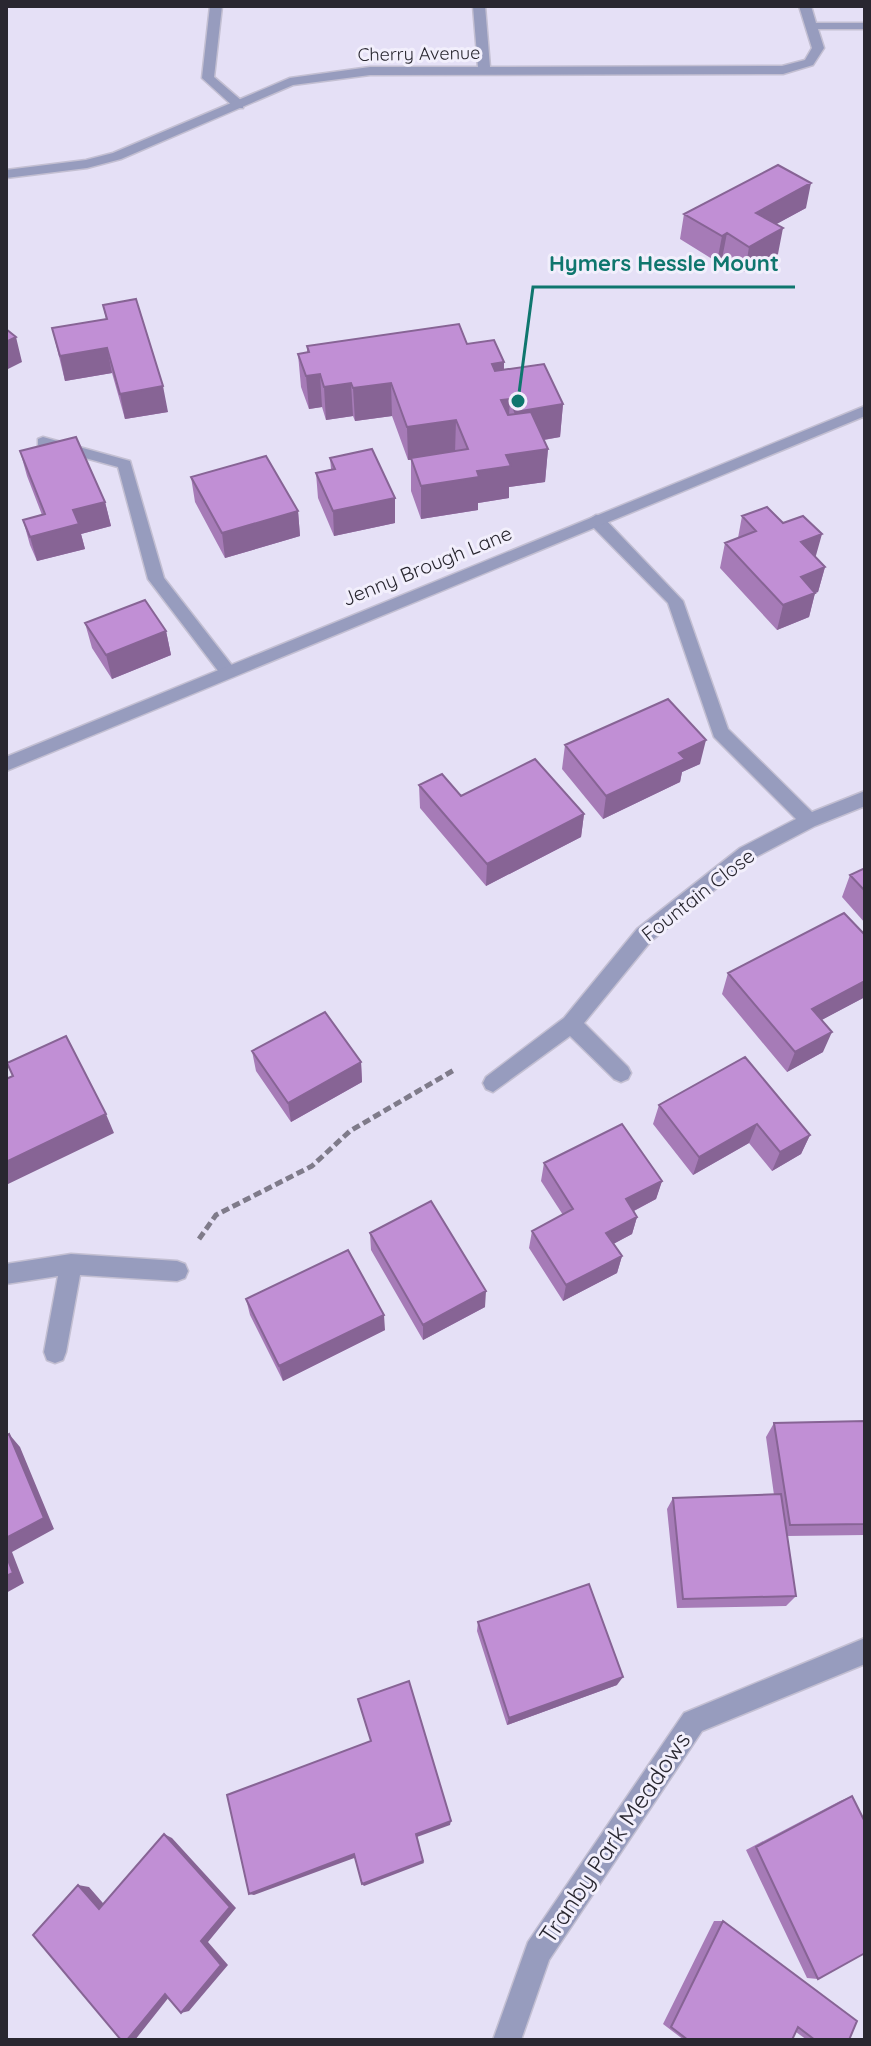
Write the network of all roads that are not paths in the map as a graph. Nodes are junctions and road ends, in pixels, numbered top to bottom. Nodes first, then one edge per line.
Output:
1 (216, 6) edge
2 (479, 6) edge
3 (805, 6) edge
4 (811, 26) junction
5 (865, 26) edge
6 (484, 70) junction
7 (239, 105) junction
8 (6, 174) edge
9 (865, 411) edge
10 (43, 442) edge
11 (596, 520) junction
12 (228, 672) junction
13 (6, 764) edge
14 (865, 798) edge
15 (809, 821) junction
16 (571, 1024) junction
17 (621, 1073) dead end
18 (493, 1083) road end
19 (71, 1264) junction
20 (177, 1271) road end
21 (6, 1274) edge
22 (55, 1352) dead end
23 (865, 1651) edge
24 (507, 2040) edge

1 - 7 street
2 - 6 street
3 - 4 street, Cherry Avenue
4 - 5 street
4 - 6 street, Cherry Avenue
6 - 7 street, Cherry Avenue
7 - 8 street, Cherry Avenue
9 - 11 street, Jenny Brough Lane
10 - 12 street
11 - 12 street, Jenny Brough Lane
11 - 15 street
12 - 13 street, Jenny Brough Lane
14 - 15 street, Fountain Close
15 - 16 street, Fountain Close
16 - 17 street
16 - 18 street, Fountain Close
19 - 20 street
19 - 21 street
19 - 22 street
23 - 24 street, Tranby Park Meadows

